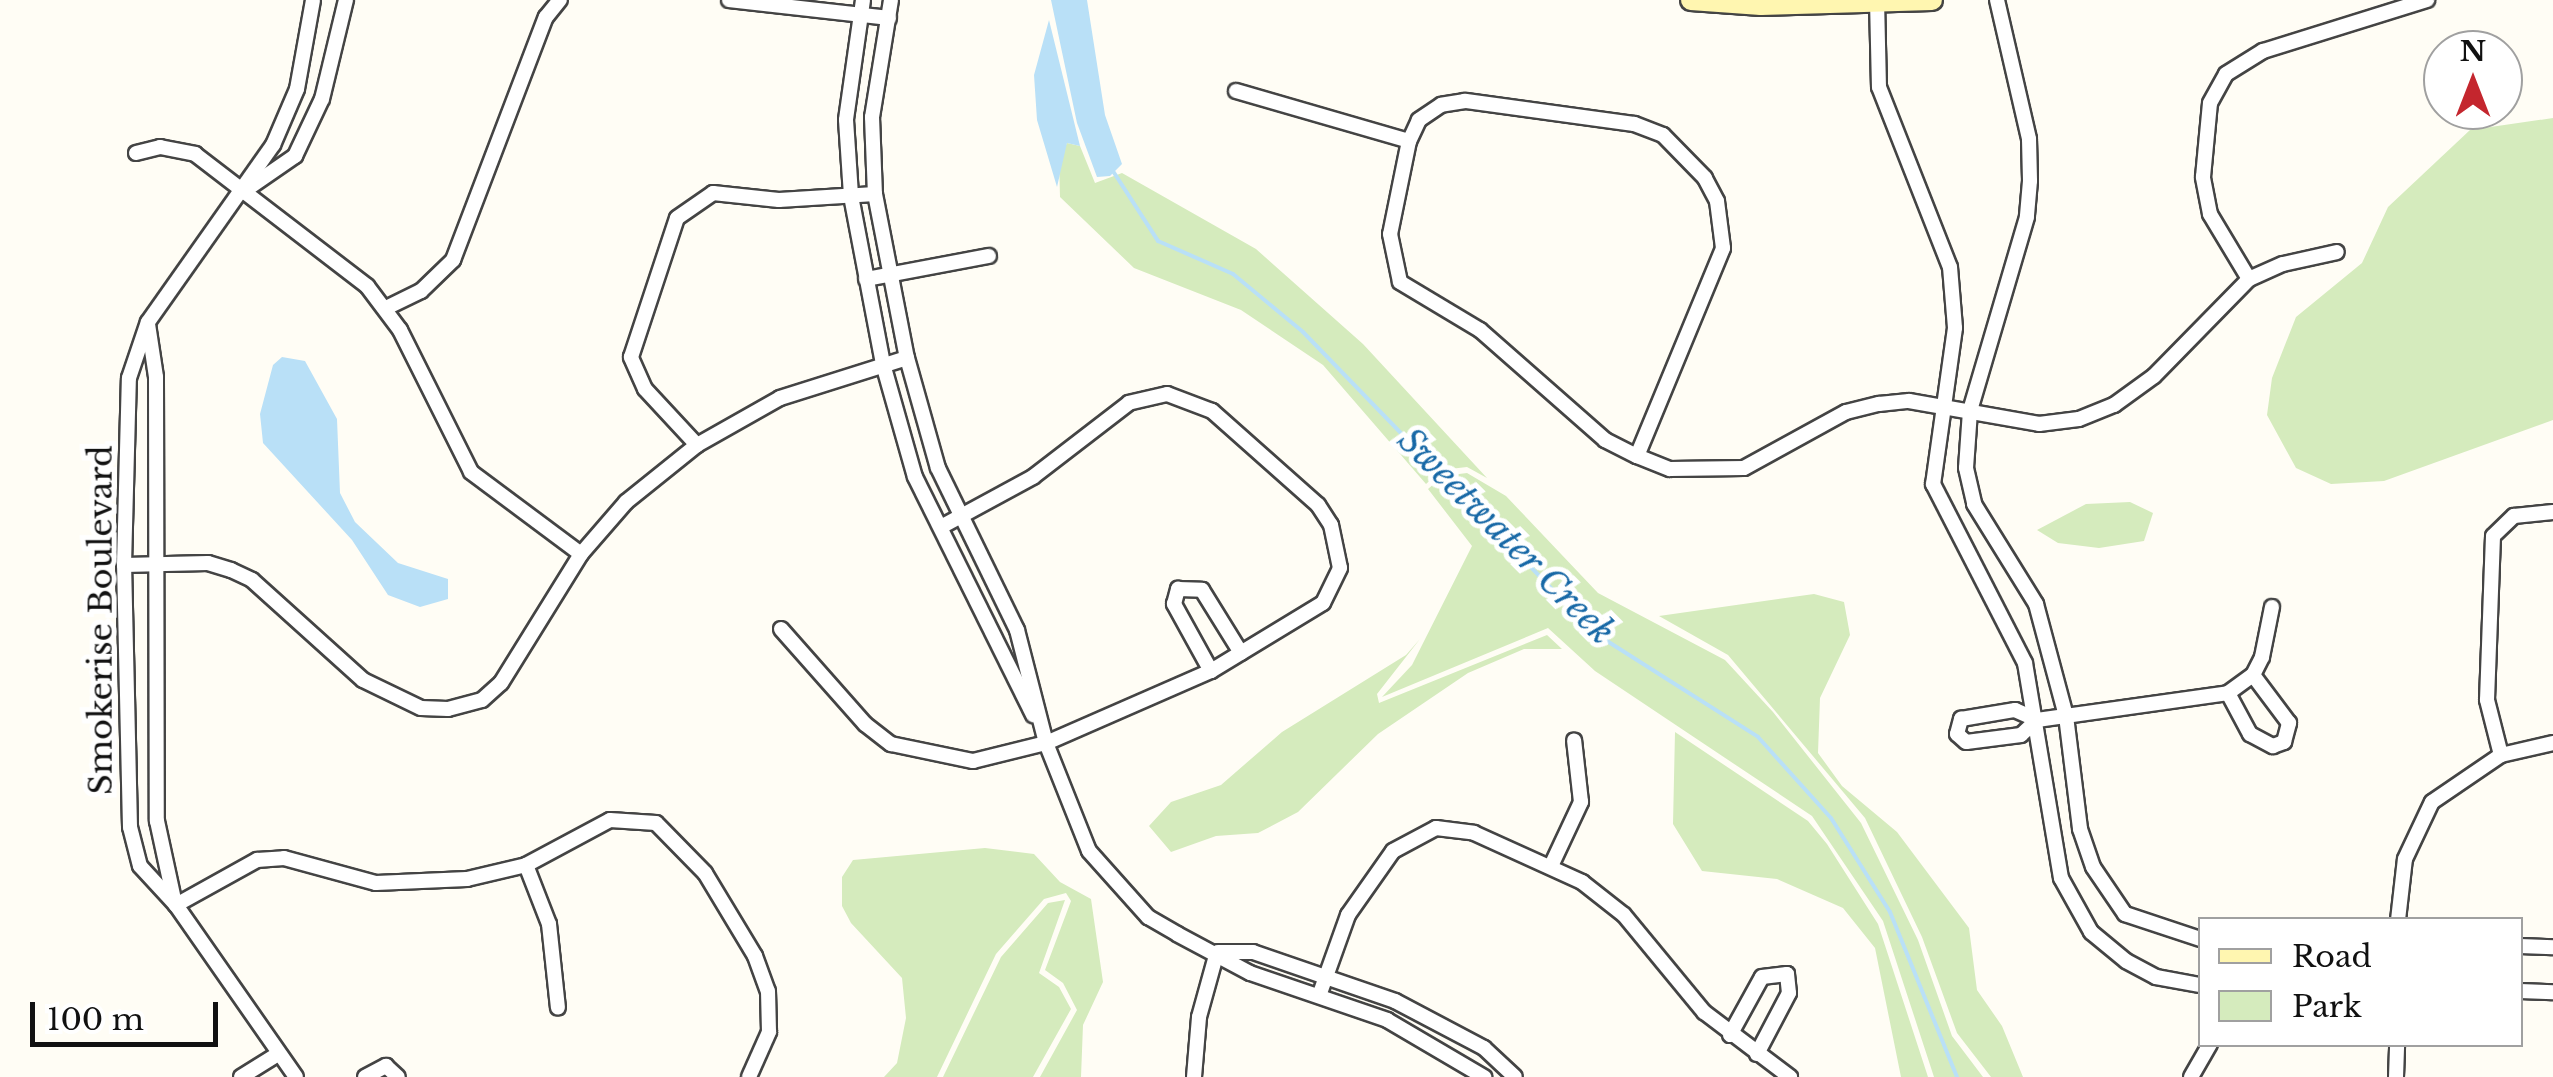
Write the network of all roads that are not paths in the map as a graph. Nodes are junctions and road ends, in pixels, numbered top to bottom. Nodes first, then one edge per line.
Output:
1 (313, 0) edge
2 (346, 0) edge
3 (560, 0) edge
4 (729, 0) edge
5 (890, 0) edge
6 (1691, 0) edge
7 (1932, 0) edge
8 (1997, 0) edge
9 (2427, 0) edge
10 (1878, 2) edge
11 (862, 7) edge
12 (889, 18) junction
13 (305, 59) junction
14 (332, 65) junction
15 (1236, 90) dead end
16 (1409, 142) junction
17 (136, 152) dead end
18 (875, 194) junction
19 (252, 195) junction
20 (850, 196) junction
21 (2337, 252) dead end
22 (989, 256) dead end
23 (890, 275) junction
24 (2249, 279) junction
25 (866, 280) junction
26 (386, 308) junction
27 (148, 322) junction
28 (907, 358) junction
29 (883, 364) junction
30 (1940, 406) junction
31 (1970, 411) junction
32 (696, 446) junction
33 (1637, 456) junction
34 (2553, 512) edge
35 (964, 516) junction
36 (942, 526) junction
37 (581, 554) junction
38 (124, 565) junction
39 (153, 565) junction
40 (2272, 606) dead end
41 (781, 630) dead end
42 (1241, 653) junction
43 (1211, 671) junction
44 (2253, 675) junction
45 (2228, 692) junction
46 (2066, 716) junction
47 (2037, 720) junction
48 (1574, 740) dead end
49 (1046, 743) junction
50 (2553, 744) edge
51 (2501, 755) junction
52 (127, 756) junction
53 (156, 756) junction
54 (526, 865) junction
55 (1551, 866) junction
56 (176, 905) junction
57 (2398, 917) edge
58 (2198, 939) edge
59 (2523, 946) edge
60 (2553, 947) edge
61 (1217, 952) junction
62 (1326, 976) junction
63 (2198, 985) edge
64 (2523, 991) edge
65 (2553, 992) edge
66 (1319, 996) junction
67 (558, 1008) dead end
68 (1730, 1034) junction
69 (2208, 1047) edge
70 (2396, 1047) edge
71 (1484, 1048) junction
72 (278, 1054) junction
73 (1757, 1054) junction
74 (1471, 1065) junction
75 (240, 1077) edge
76 (296, 1077) edge
77 (366, 1077) edge
78 (398, 1077) edge
79 (749, 1077) edge
80 (1194, 1077) edge
81 (1484, 1077) edge
82 (1515, 1077) edge
83 (1790, 1077) edge
84 (2190, 1077) edge
85 (2396, 1077) edge

1 - 13 street, Smokerise Boulevard
2 - 14 street, Smokerise Boulevard
3 - 26 street
4 - 11 street
5 - 12 street
6 - 10 main road
7 - 10 main road
8 - 31 street
9 - 24 street
10 - 30 street
11 - 12 street
11 - 20 street
12 - 18 street
13 - 14 street
13 - 19 street, Smokerise Boulevard
14 - 19 street, Smokerise Boulevard
15 - 16 street
16 - 33 street
16 - 33 street
17 - 19 street
18 - 20 street
18 - 23 street
19 - 26 street
19 - 27 street, Smokerise Boulevard
20 - 25 street
20 - 32 street
21 - 24 street
22 - 23 street
23 - 25 street
23 - 28 street
24 - 31 street
25 - 29 street
26 - 37 street
27 - 38 street, Smokerise Boulevard
27 - 39 street, Smokerise Boulevard
28 - 29 street
28 - 35 street
29 - 32 street
29 - 36 street
30 - 31 street
30 - 33 street
30 - 47 street
31 - 46 street
32 - 37 street
34 - 51 street
35 - 36 street
35 - 42 street
35 - 49 street
36 - 49 street
37 - 39 street
38 - 39 street
38 - 52 street, Smokerise Boulevard
39 - 53 street, Smokerise Boulevard
40 - 44 street
41 - 49 street
42 - 43 street
42 - 43 street
43 - 49 street
44 - 45 street
44 - 45 street
45 - 46 street
46 - 47 street
46 - 58 street
47 - 47 street
47 - 63 street
48 - 55 street
49 - 61 street
50 - 51 street
51 - 57 street
52 - 53 street
52 - 56 street, Smokerise Boulevard
53 - 56 street, Smokerise Boulevard
54 - 56 street
54 - 67 street
54 - 79 street
55 - 62 street
55 - 68 street
56 - 72 street, Smokerise Boulevard
59 - 60 street
61 - 62 street
61 - 66 street
61 - 80 street
62 - 66 street
62 - 71 street
64 - 65 street
66 - 74 street
68 - 73 street
68 - 73 street
69 - 84 street
70 - 85 street
71 - 74 street
71 - 82 street
72 - 75 street
72 - 76 street, Smokerise Boulevard
73 - 83 street
74 - 81 street
77 - 78 street

